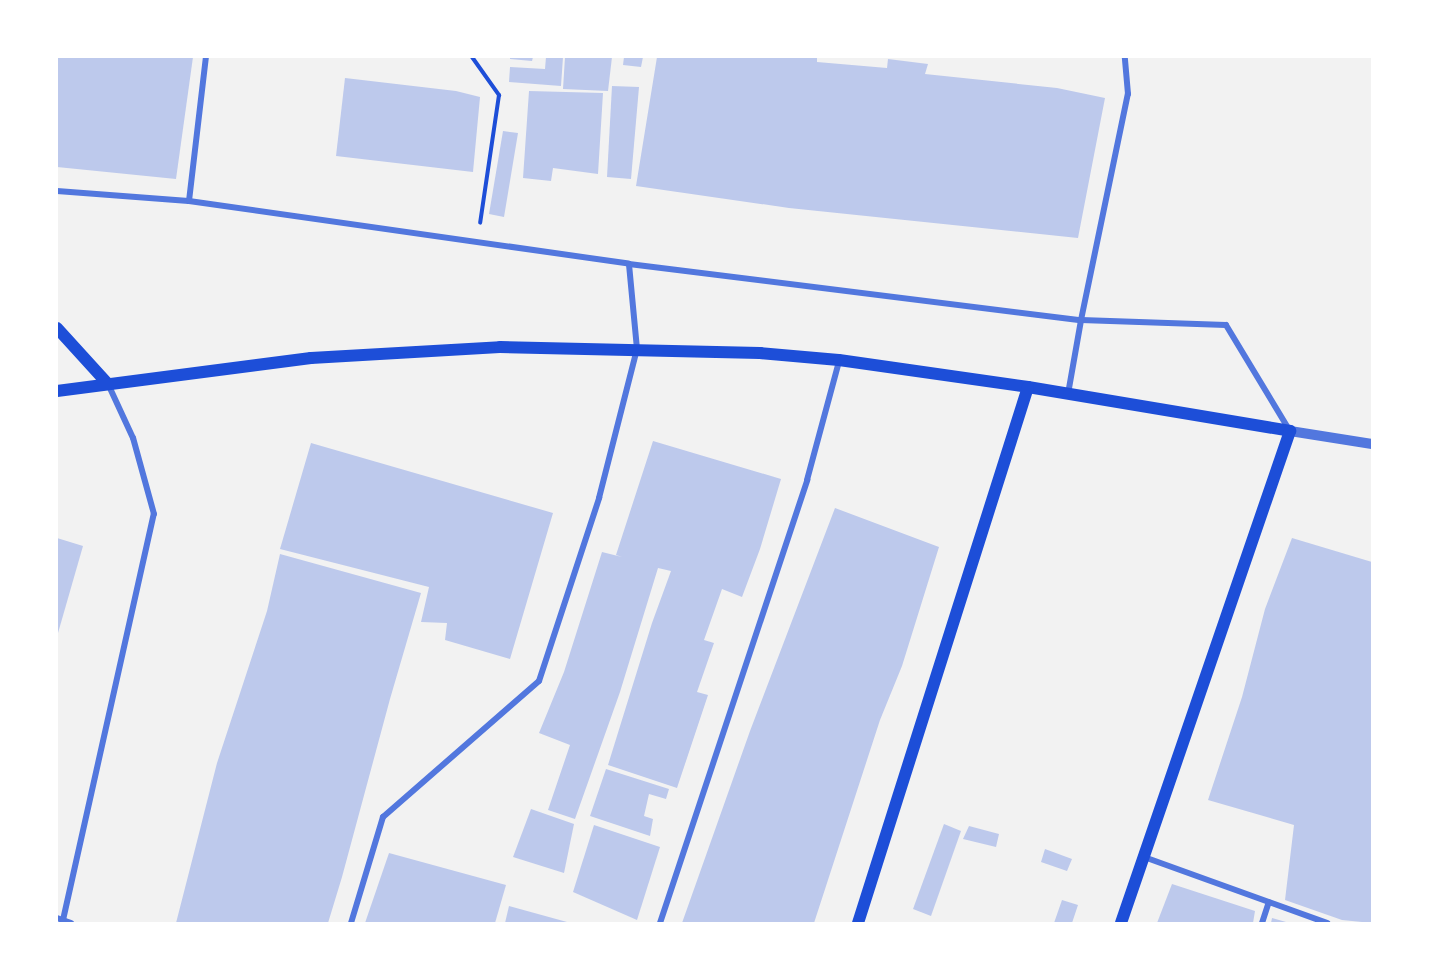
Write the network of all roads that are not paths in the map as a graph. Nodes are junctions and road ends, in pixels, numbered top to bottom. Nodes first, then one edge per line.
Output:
1 (206, 57) edge
2 (1125, 57) edge
3 (57, 191) edge
4 (189, 201) junction
5 (629, 264) junction
6 (1081, 320) junction
7 (57, 328) edge
8 (637, 349) junction
9 (840, 360) junction
10 (107, 383) junction
11 (1029, 387) junction
12 (57, 392) edge
13 (1068, 395) junction
14 (1290, 431) junction
15 (1372, 444) edge
16 (1143, 857) junction
17 (1269, 902) junction
18 (60, 919) edge
19 (71, 923) edge
20 (351, 923) edge
21 (660, 923) edge
22 (858, 923) edge
23 (1121, 923) edge
24 (1262, 923) edge
25 (1327, 923) edge

1 - 4 street
2 - 6 street
3 - 4 street
4 - 5 street
5 - 6 street
5 - 8 street
6 - 13 street
6 - 14 street
7 - 10 main road
8 - 9 main road
8 - 10 main road
8 - 20 street
9 - 11 main road
9 - 21 street
10 - 12 main road
10 - 18 street
11 - 13 main road
11 - 22 main road
13 - 14 main road
14 - 15 street
14 - 16 main road
16 - 17 street
16 - 23 main road
17 - 24 street
17 - 25 street
18 - 19 street

